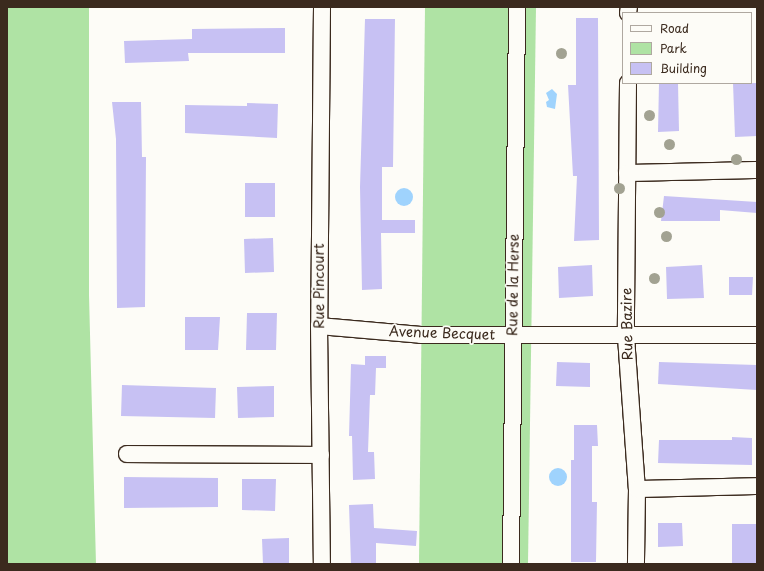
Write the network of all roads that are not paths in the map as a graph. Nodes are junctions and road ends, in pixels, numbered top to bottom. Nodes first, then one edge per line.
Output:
1 (322, 7) edge
2 (517, 7) edge
3 (628, 84) edge
4 (757, 170) edge
5 (626, 173) junction
6 (319, 326) junction
7 (513, 335) junction
8 (757, 335) edge
9 (626, 338) junction
10 (127, 454) dead end
11 (321, 455) junction
12 (757, 486) edge
13 (637, 489) junction
14 (322, 564) edge
15 (511, 564) edge
16 (636, 564) edge

1 - 6 street, Rue Pincourt
2 - 7 street, Rue de la Herse
3 - 5 street, Rue Bazire
4 - 5 street
5 - 9 street, Rue Bazire
6 - 7 street, Avenue Becquet
6 - 11 street, Rue Pincourt
7 - 9 street, Avenue Becquet
7 - 15 street, Rue de la Herse
8 - 9 street, Avenue Becquet
9 - 13 street, Rue Bazire
10 - 11 street
11 - 14 street, Rue Pincourt
12 - 13 street
13 - 16 street, Rue Bazire

